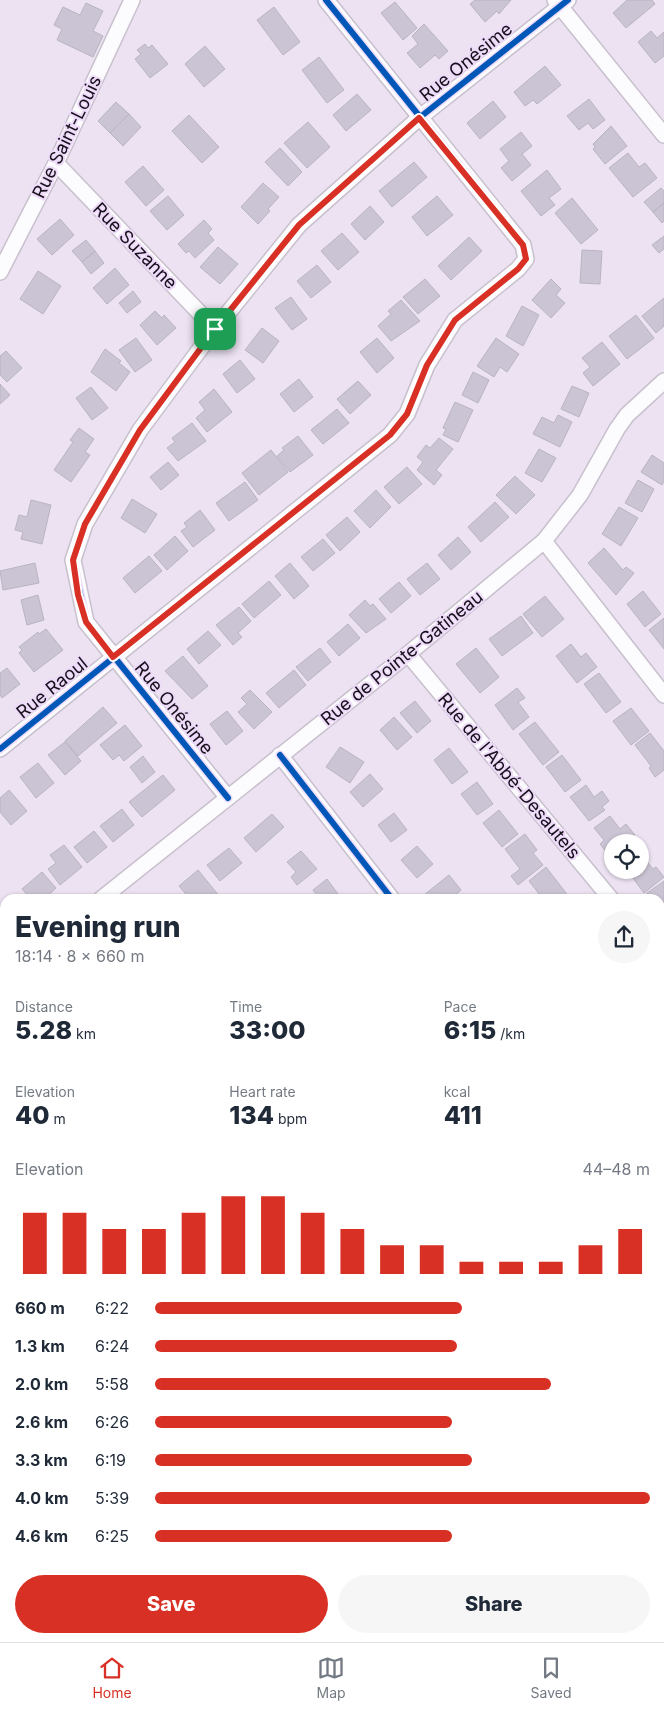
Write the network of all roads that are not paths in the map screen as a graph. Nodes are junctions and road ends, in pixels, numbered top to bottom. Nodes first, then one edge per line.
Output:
1 (132, 0) edge
2 (326, 0) edge
3 (561, 2) edge
4 (419, 118) junction
5 (664, 135) edge
6 (56, 163) junction
7 (0, 272) edge
8 (215, 329) junction
9 (664, 381) edge
10 (544, 541) junction
11 (408, 654) junction
12 (113, 657) junction
13 (664, 695) edge
14 (0, 749) edge
15 (280, 755) junction
16 (228, 798) junction
17 (107, 894) edge
18 (388, 894) edge
19 (607, 894) edge

1 - 6 street, Rue Saint-Louis
2 - 4 street
3 - 4 street, Rue Onésime
3 - 5 street
4 - 8 street, Rue Onésime
4 - 12 street, Rue Raoul
6 - 7 street, Rue Saint-Louis
6 - 8 street, Rue Suzanne
8 - 12 street, Rue Onésime
9 - 10 street, Rue de Pointe-Gatineau
10 - 11 street, Rue de Pointe-Gatineau
10 - 13 street
11 - 15 street, Rue de Pointe-Gatineau
11 - 19 street, Rue de l'Abbé-Desautels
12 - 14 street, Rue Raoul
12 - 16 street, Rue Onésime
15 - 16 street, Rue de Pointe-Gatineau
15 - 18 street
16 - 17 street, Rue de Pointe-Gatineau

